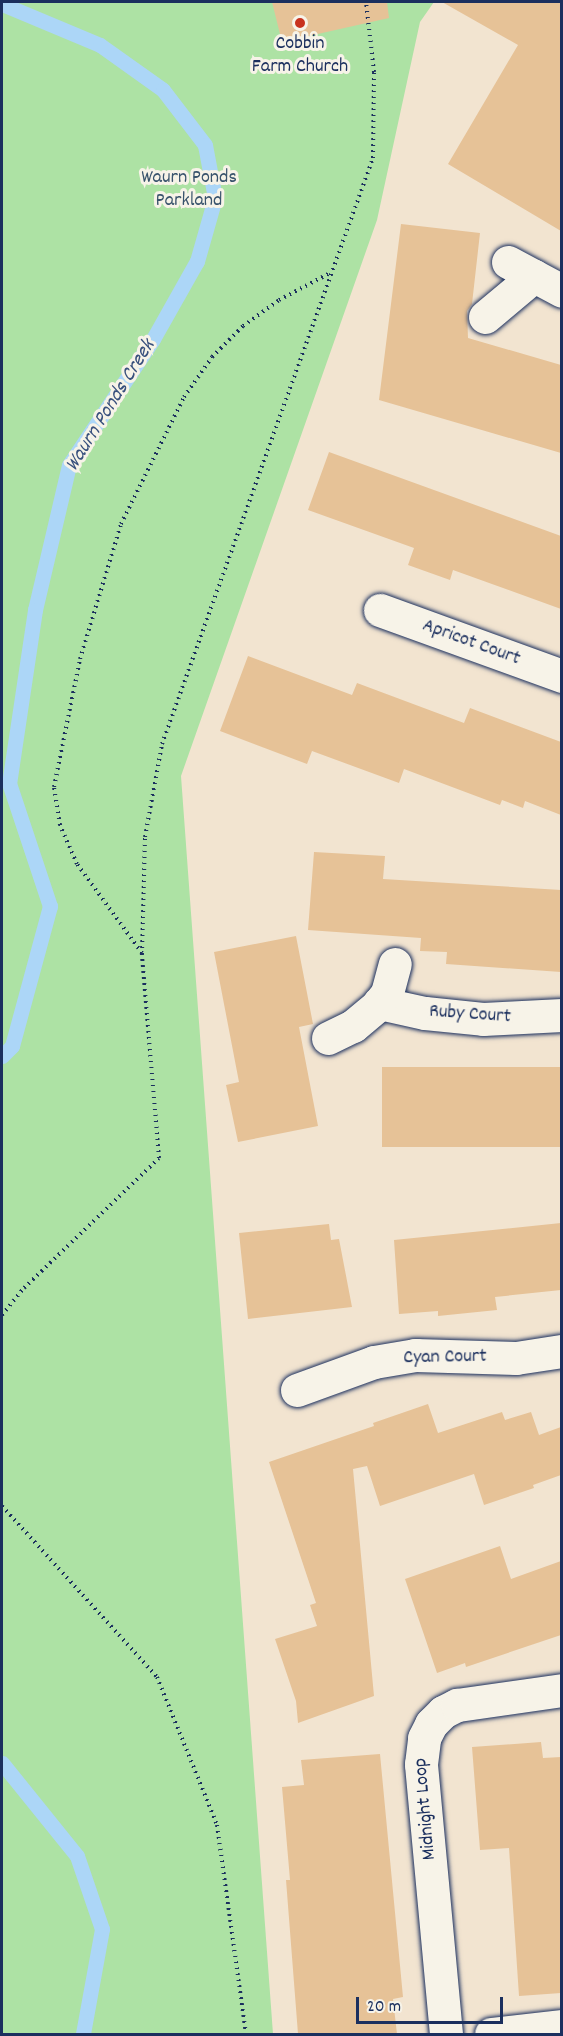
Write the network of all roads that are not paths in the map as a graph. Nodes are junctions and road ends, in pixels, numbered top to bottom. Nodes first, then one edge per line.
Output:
1 (534, 276) edge
2 (485, 317) dead end
3 (380, 610) dead end
4 (561, 676) edge
5 (395, 964) dead end
6 (379, 1003) junction
7 (561, 1015) edge
8 (328, 1038) dead end
9 (561, 1351) edge
10 (297, 1390) dead end
11 (561, 1690) edge
12 (561, 2026) edge
13 (446, 2034) edge
14 (490, 2034) edge

1 - 2 street
3 - 4 street, Apricot Court
5 - 6 street
6 - 7 street, Ruby Court
6 - 8 street
9 - 10 street, Cyan Court
11 - 13 street, Midnight Loop
12 - 14 street

